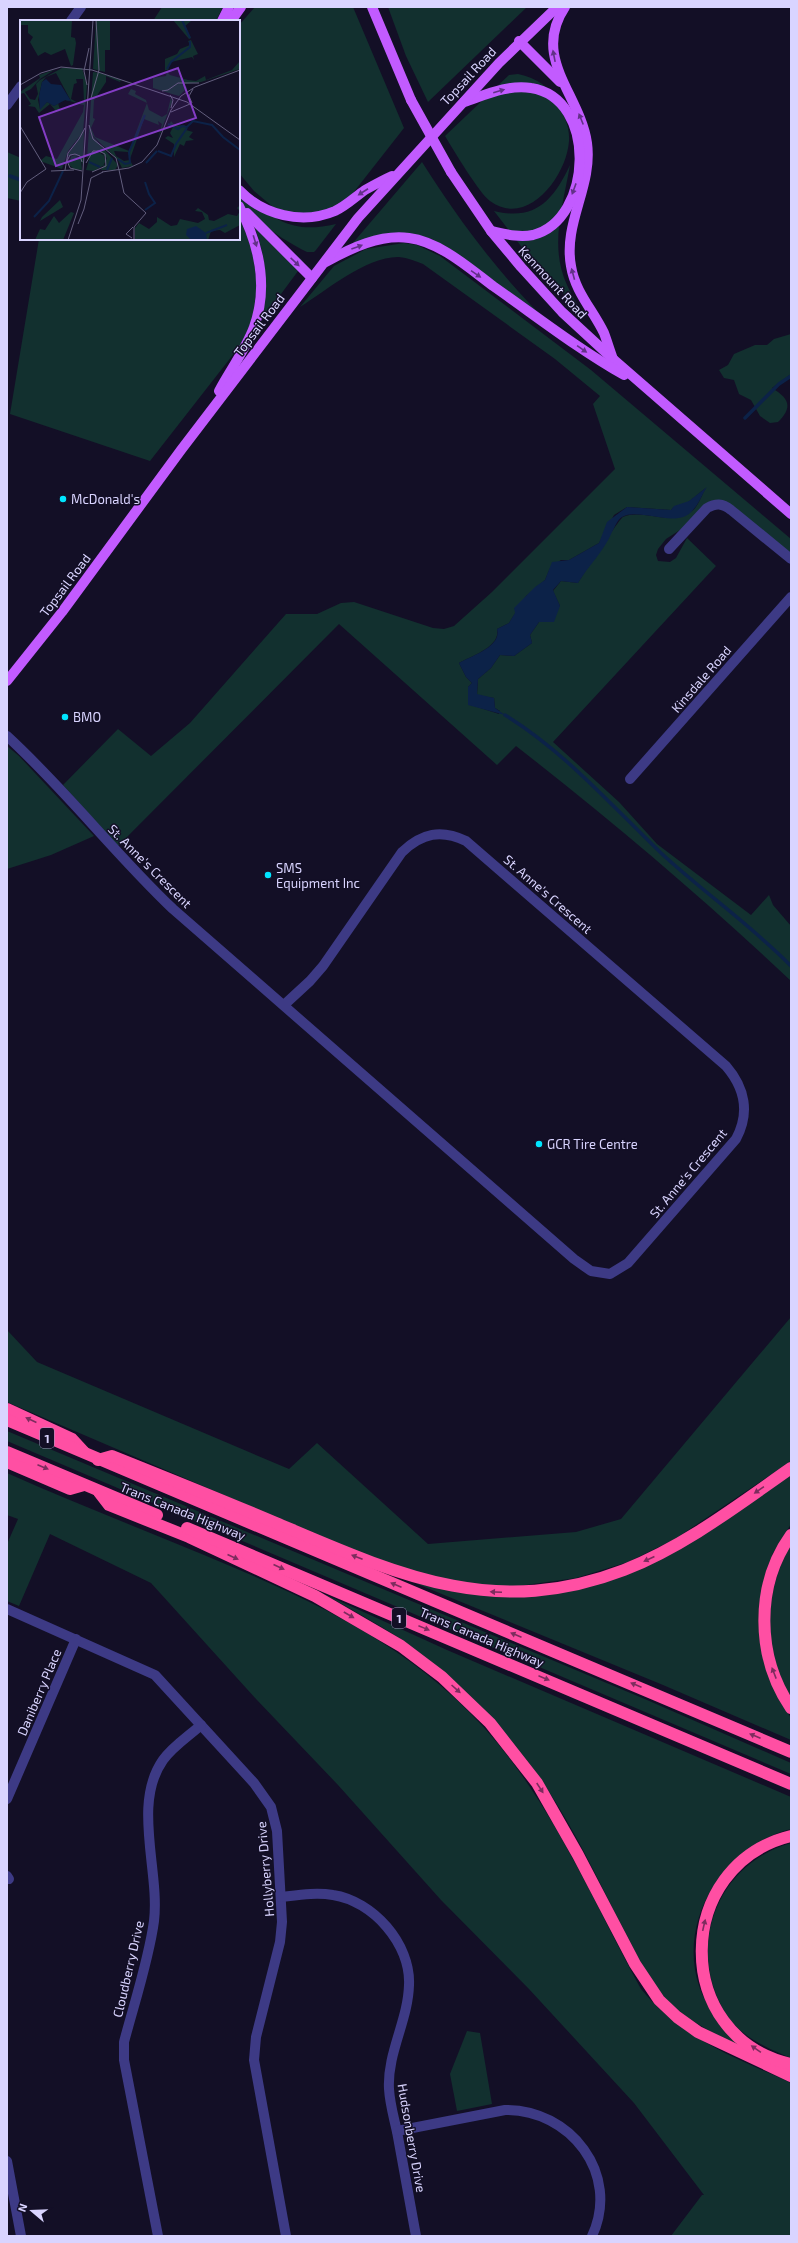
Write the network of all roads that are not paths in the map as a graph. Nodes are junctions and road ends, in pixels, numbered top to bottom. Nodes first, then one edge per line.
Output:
1 (81, 7) edge
2 (229, 7) edge
3 (241, 7) edge
4 (372, 7) edge
5 (557, 7) edge
6 (565, 7) edge
7 (71, 20) edge
8 (222, 20) edge
9 (232, 20) edge
10 (519, 42) junction
11 (20, 87) edge
12 (567, 92) junction
13 (9, 99) edge
14 (462, 103) junction
15 (397, 173) junction
16 (240, 191) edge
17 (240, 206) edge
18 (240, 207) edge
19 (491, 231) junction
20 (322, 264) junction
21 (312, 278) junction
22 (613, 359) junction
23 (644, 386) junction
24 (204, 420) junction
25 (791, 514) edge
26 (669, 549) dead end
27 (791, 559) edge
28 (791, 597) edge
29 (7, 680) edge
30 (7, 736) edge
31 (630, 779) dead end
32 (284, 1005) junction
33 (7, 1409) edge
34 (7, 1420) edge
35 (7, 1452) edge
36 (86, 1455) junction
37 (98, 1460) junction
38 (7, 1462) edge
39 (791, 1468) edge
40 (84, 1485) junction
41 (99, 1492) junction
42 (791, 1535) edge
43 (7, 1609) edge
44 (76, 1639) junction
45 (791, 1708) edge
46 (201, 1725) junction
47 (791, 1752) edge
48 (791, 1784) edge
49 (7, 1799) edge
50 (791, 1836) edge
51 (281, 1897) junction
52 (791, 2066) edge
53 (791, 2076) edge
54 (397, 2131) junction
55 (7, 2161) edge
56 (21, 2236) edge
57 (158, 2236) edge
58 (286, 2236) edge
59 (416, 2236) edge
60 (592, 2236) edge

1 - 7 street
2 - 8 main road
3 - 9 main road
4 - 19 main road, Kenmount Road, bridge
5 - 10 main road, Topsail Road
12 -> 6 main road
10 - 12 main road
10 - 14 main road, Topsail Road
11 - 13 street
22 -> 12 main road
14 - 15 main road, Topsail Road
14 -> 19 main road
15 -> 16 main road
15 - 20 main road, Topsail Road
17 -> 21 main road
18 -> 24 main road
19 - 22 main road, Kenmount Road
20 - 21 main road, Topsail Road
20 -> 23 main road
21 - 24 main road, Topsail Road
22 - 23 main road, Kenmount Road
23 - 25 main road, Kenmount Road
24 - 29 main road, Topsail Road
26 - 27 street
28 - 31 street, Kinsdale Road
30 - 32 street, St. Anne's Crescent
32 - 32 street, St. Anne's Crescent
36 -> 33 highway
34 - 36 highway, Trans Canada Highway / 1
35 -> 40 highway, Trans Canada Highway / 1
36 - 37 highway, Trans Canada Highway / 1
39 -> 37 highway
47 -> 37 highway, Trans Canada Highway / 1
38 - 40 highway
40 - 41 highway, Trans Canada Highway / 1
41 -> 48 highway, Trans Canada Highway / 1
41 -> 53 highway
45 -> 42 highway
43 - 44 street, Hollyberry Drive
44 - 46 street, Hollyberry Drive
44 - 49 street, Daniberry Place
46 - 51 street, Hollyberry Drive
46 - 57 street, Cloudberry Drive
52 -> 50 highway
51 - 54 street, Hudsonberry Drive
51 - 58 street, Hollyberry Drive
54 - 59 street, Hudsonberry Drive
54 - 60 street
55 - 56 street

